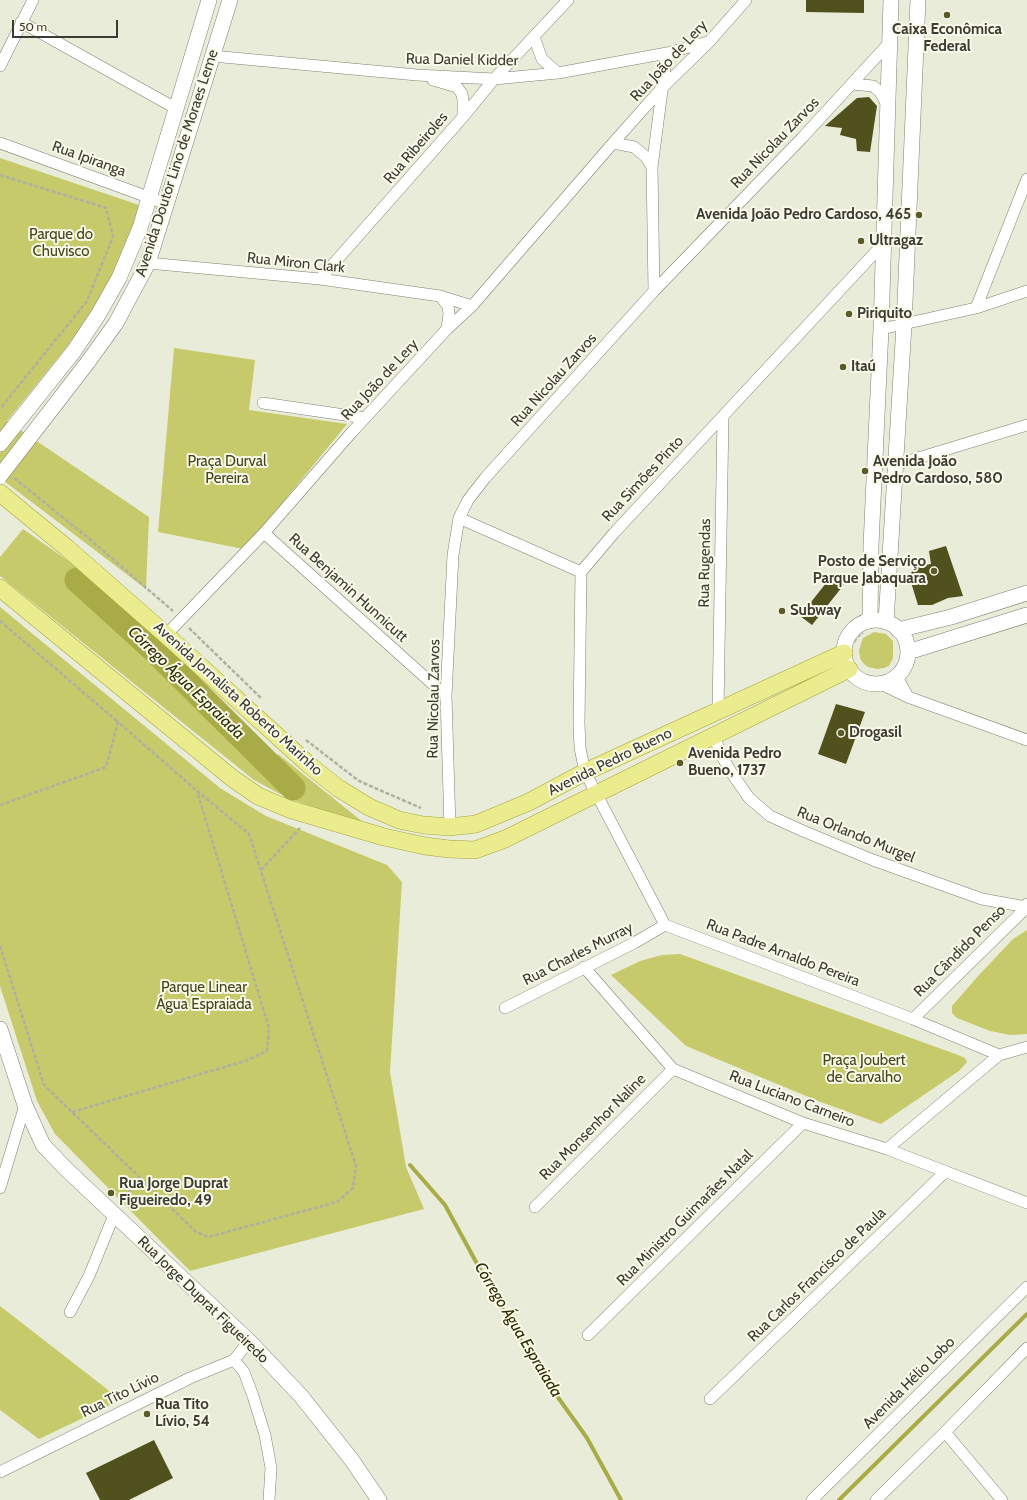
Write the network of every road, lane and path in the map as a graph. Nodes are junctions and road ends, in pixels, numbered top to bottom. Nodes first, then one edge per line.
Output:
1 (34, 0) edge
2 (209, 0) edge
3 (230, 0) edge
4 (568, 0) edge
5 (746, 0) edge
6 (892, 0) edge
7 (918, 0) edge
8 (21, 22) junction
9 (534, 37) junction
10 (708, 42) junction
11 (890, 42) junction
12 (666, 53) junction
13 (212, 56) junction
14 (0, 66) edge
15 (558, 73) junction
16 (417, 75) junction
17 (494, 78) junction
18 (852, 84) junction
19 (662, 88) junction
20 (888, 106) junction
21 (177, 109) junction
22 (463, 117) junction
23 (0, 143) edge
24 (613, 143) junction
25 (652, 167) junction
26 (0, 175) edge
27 (1027, 179) edge
28 (149, 197) junction
29 (167, 204) junction
30 (883, 244) junction
31 (148, 263) junction
32 (320, 279) junction
33 (654, 291) junction
34 (1027, 292) edge
35 (440, 296) junction
36 (472, 306) junction
37 (976, 308) junction
38 (904, 325) junction
39 (447, 329) junction
40 (881, 329) junction
41 (263, 402) dead end
42 (0, 409) edge
43 (722, 416) junction
44 (366, 418) junction
45 (1027, 425) edge
46 (0, 444) edge
47 (895, 465) junction
48 (6, 476) edge
49 (0, 493) edge
50 (459, 518) junction
51 (264, 533) junction
52 (581, 572) junction
53 (2, 591) edge
54 (1027, 593) edge
55 (170, 608) dead end
56 (1027, 615) edge
57 (0, 621) edge
58 (892, 626) junction
59 (867, 627) junction
60 (193, 633) dead end
61 (166, 635) junction
62 (908, 652) junction
63 (846, 661) junction
64 (896, 677) junction
65 (881, 684) junction
66 (446, 696) junction
67 (908, 697) junction
68 (266, 703) dead end
69 (718, 711) junction
70 (118, 722) junction
71 (300, 735) dead end
72 (714, 737) junction
73 (1027, 740) edge
74 (585, 772) junction
75 (196, 790) junction
76 (596, 795) junction
77 (0, 805) edge
78 (369, 807) joint
79 (422, 809) dead end
80 (302, 826) dead end
81 (450, 827) junction
82 (261, 870) junction
83 (1026, 906) edge
84 (665, 925) junction
85 (0, 946) edge
86 (584, 967) junction
87 (506, 1008) dead end
88 (913, 1019) junction
89 (0, 1029) edge
90 (1027, 1047) edge
91 (999, 1055) junction
92 (4, 1057) edge
93 (673, 1069) junction
94 (25, 1105) junction
95 (72, 1112) junction
96 (803, 1123) junction
97 (887, 1149) junction
98 (945, 1172) junction
99 (138, 1176) junction
100 (0, 1188) edge
101 (1027, 1203) edge
102 (535, 1207) dead end
103 (114, 1215) junction
104 (1027, 1287) edge
105 (70, 1312) dead end
106 (588, 1335) dead end
107 (248, 1341) junction
108 (1027, 1348) edge
109 (234, 1360) junction
110 (710, 1399) dead end
111 (945, 1432) junction
112 (0, 1472) edge
113 (269, 1500) edge
114 (379, 1500) edge
115 (812, 1500) edge
116 (876, 1500) edge
117 (1002, 1500) edge

1 - 8 street
2 - 21 main road, Avenida Doutor Lino de Moraes Leme
3 - 13 main road, Avenida Doutor Lino de Moraes Leme
4 - 9 street, Rua Ribeiroles
5 - 10 street, Rua João de Lery
6 - 11 main road
7 - 38 main road
8 - 14 street
8 - 21 street
9 - 15 street
9 - 17 street, Rua Ribeiroles
10 - 12 street, Rua Daniel Kidder
10 - 19 street, Rua João de Lery
11 - 18 street, Rua Nicolau Zarvos
11 - 20 main road
12 - 15 street, Rua Daniel Kidder
12 - 19 street
13 - 16 street, Rua Daniel Kidder
13 - 29 main road, Avenida Doutor Lino de Moraes Leme
15 - 17 street, Rua Daniel Kidder
16 - 17 street, Rua Daniel Kidder
16 - 22 street
17 - 22 street, Rua Ribeiroles
18 - 20 street
18 - 33 street, Rua Nicolau Zarvos
19 - 24 street, Rua João de Lery
19 - 25 street
20 - 30 main road
21 - 28 main road, Avenida Doutor Lino de Moraes Leme
22 - 32 street, Rua Ribeiroles
23 - 28 street, Rua Ipiranga
24 - 25 street
24 - 36 street, Rua João de Lery
25 - 33 street
26 - 42 path
27 - 37 street
28 - 29 street, Rua Ipiranga
28 - 46 main road, Avenida Doutor Lino de Moraes Leme
29 - 31 main road, Avenida Doutor Lino de Moraes Leme
30 - 40 main road
30 - 43 street, Rua Simões Pinto
31 - 32 street, Rua Miron Clark
31 - 48 main road, Avenida Doutor Lino de Moraes Leme, bridge
32 - 35 street, Rua Miron Clark
33 - 50 street, Rua Nicolau Zarvos
34 - 37 street
35 - 36 street, Rua Miron Clark
35 - 39 street
36 - 39 street, Rua João de Lery
37 - 38 street
38 - 40 street
38 - 47 main road
39 - 44 street, Rua João de Lery
40 - 59 main road
41 - 44 street
43 - 52 street, Rua Simões Pinto
43 - 69 street, Rua Rugendas
44 - 51 street, Rua João de Lery
45 - 47 street
47 - 58 main road
48 - 55 path
49 - 61 main road, Avenida Jornalista Roberto Marinho
50 - 52 street
50 - 66 street, Rua Nicolau Zarvos
51 - 61 street, Rua João de Lery
51 - 66 street, Rua Benjamin Hunnicutt
52 - 74 street
53 - 76 main road, Avenida Pedro Bueno
54 - 58 main road
56 - 62 main road
57 - 70 path
58 - 59 main road
58 - 62 main road
59 - 63 path
59 - 63 main road
60 - 68 path
61 - 78 main road, Avenida Jornalista Roberto Marinho
62 - 64 main road
63 - 65 main road
63 - 69 main road, Avenida Pedro Bueno
63 - 72 main road, Avenida Pedro Bueno
64 - 65 main road
64 - 67 street
65 - 67 street
66 - 81 street, Rua Nicolau Zarvos
67 - 73 street
69 - 74 main road, Avenida Pedro Bueno
70 - 75 path
70 - 77 path
71 - 79 path
72 - 76 main road, Avenida Pedro Bueno
72 - 83 street, Rua Orlando Murgel
74 - 76 street
74 - 81 main road, Avenida Pedro Bueno
75 - 82 path
75 - 95 path
76 - 84 street
78 - 81 main road, Avenida Pedro Bueno
80 - 82 path
82 - 99 path
83 - 88 street, Rua Cândido Penso
84 - 86 street, Rua Charles Murray
84 - 88 street, Rua Padre Arnaldo Pereira
85 - 95 path
86 - 87 street, Rua Charles Murray
86 - 93 street, Rua Luciano Carneiro
88 - 91 street, Rua Padre Arnaldo Pereira
89 - 92 main road, Rua Jorge Duprat Figueiredo
90 - 91 street
91 - 97 street
92 - 94 main road, Rua Jorge Duprat Figueiredo
93 - 96 street, Rua Luciano Carneiro
93 - 102 street, Rua Monsenhor Naline
94 - 100 street
94 - 103 main road, Rua Jorge Duprat Figueiredo
95 - 99 path
96 - 97 street, Rua Luciano Carneiro
96 - 106 street, Rua Ministro Guimarães Natal
97 - 98 street, Rua Luciano Carneiro
98 - 101 street, Rua Luciano Carneiro
98 - 110 street, Rua Carlos Francisco de Paula
99 - 103 path
103 - 105 street
103 - 107 main road, Rua Jorge Duprat Figueiredo
104 - 115 street, Avenida Hélio Lobo
107 - 109 street
107 - 114 main road, Rua Jorge Duprat Figueiredo
108 - 111 street
109 - 112 street, Rua Tito Lívio
109 - 113 street
111 - 116 street
111 - 117 street

